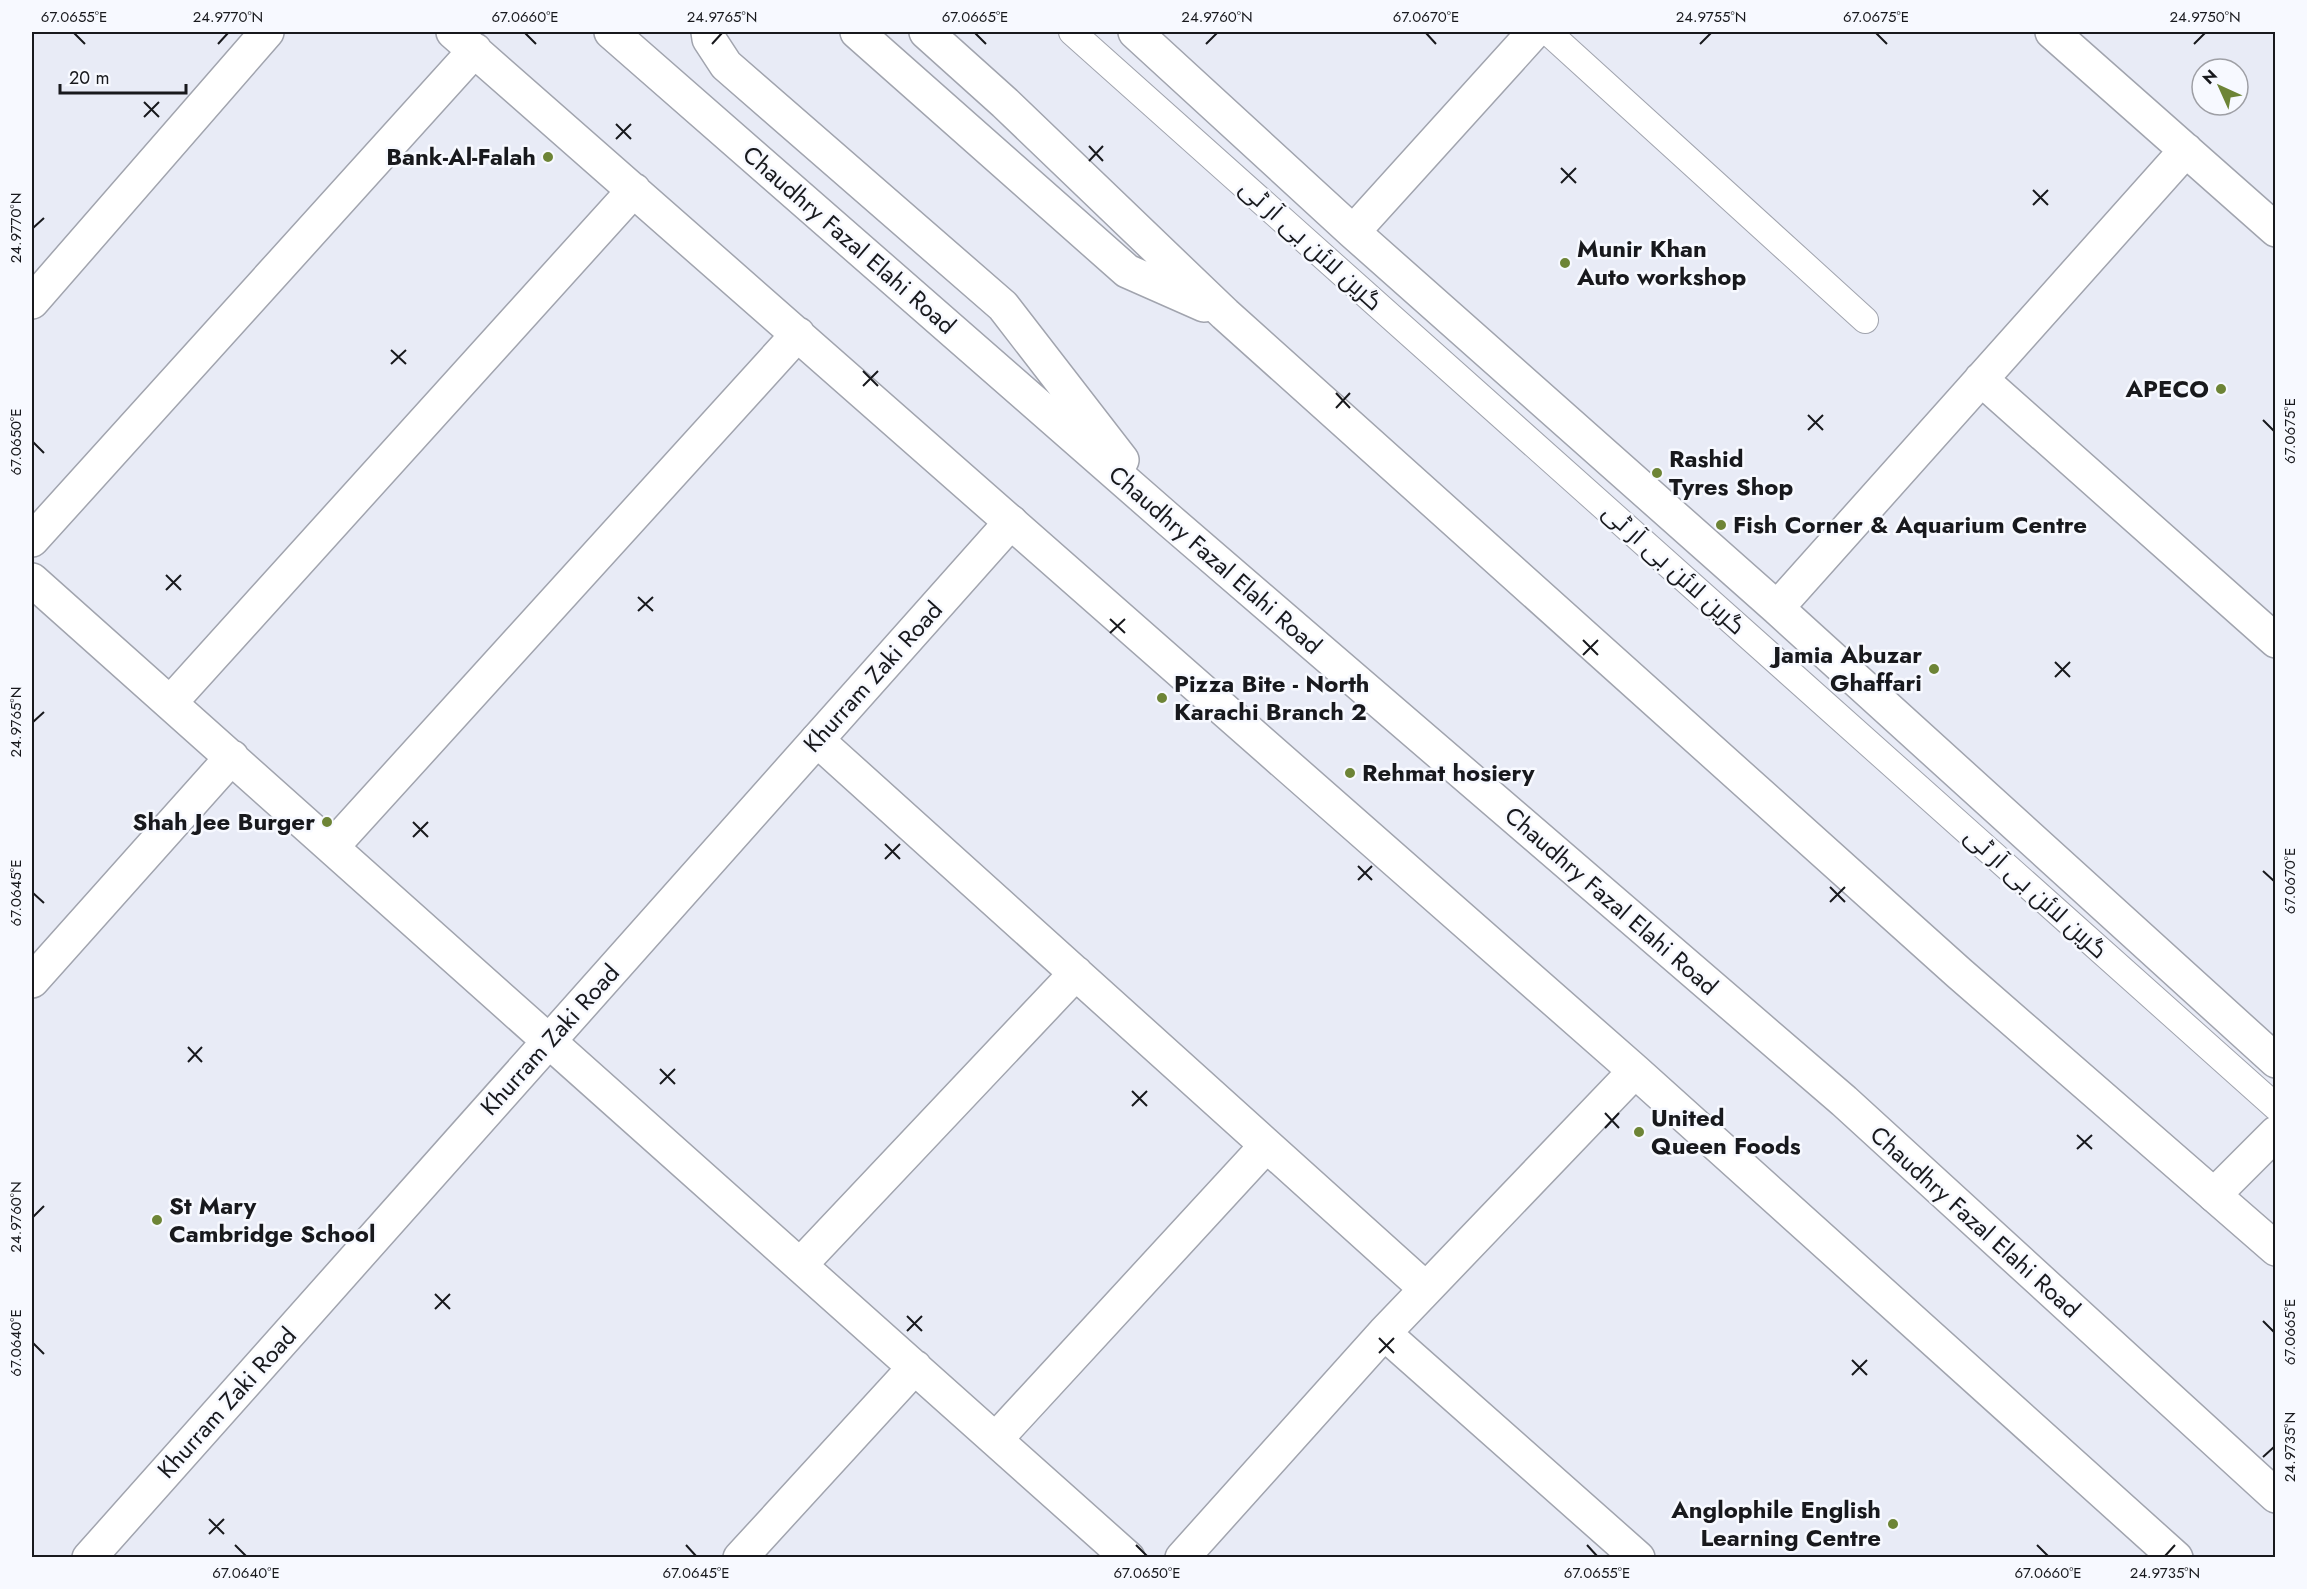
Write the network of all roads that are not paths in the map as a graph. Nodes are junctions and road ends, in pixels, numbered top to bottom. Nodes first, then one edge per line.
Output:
1 (267, 32) edge
2 (611, 32) edge
3 (708, 32) edge
4 (857, 32) edge
5 (926, 32) edge
6 (1072, 32) edge
7 (1135, 32) edge
8 (1534, 32) edge
9 (1548, 32) edge
10 (2052, 32) edge
11 (464, 41) edge
12 (2186, 150) junction
13 (634, 190) junction
14 (2276, 230) edge
15 (1353, 232) junction
16 (32, 302) edge
17 (1226, 314) junction
18 (1865, 320) dead end
19 (798, 333) junction
20 (1981, 379) junction
21 (1169, 520) junction
22 (1011, 522) junction
23 (32, 540) edge
24 (32, 580) edge
25 (1777, 608) junction
26 (2276, 641) edge
27 (170, 703) junction
28 (817, 740) junction
29 (232, 757) junction
30 (332, 847) junction
31 (1076, 973) junction
32 (32, 981) edge
33 (549, 1041) junction
34 (2276, 1061) edge
35 (1635, 1071) junction
36 (2276, 1107) edge
37 (2276, 1133) edge
38 (1266, 1146) junction
39 (2214, 1195) junction
40 (2276, 1249) edge
41 (800, 1265) junction
42 (1426, 1289) junction
43 (1384, 1334) junction
44 (915, 1367) junction
45 (996, 1440) junction
46 (2276, 1496) edge
47 (89, 1557) edge
48 (740, 1557) edge
49 (1128, 1557) edge
50 (1182, 1557) edge
51 (1638, 1557) edge
52 (2176, 1557) edge

1 - 16 street
2 - 21 street, Chaudhry Fazal Elahi Road
3 - 21 street
4 - 17 street
5 - 17 street
6 - 36 lane, گرین لائن بی آر ٹی
7 - 15 street
8 - 15 street
9 - 18 lane
10 - 12 street
11 - 13 street
11 - 23 street
12 - 14 street
12 - 20 street
13 - 19 street
13 - 27 street
15 - 25 street
17 - 39 street
19 - 22 street
19 - 30 street
20 - 25 street
20 - 26 street
21 - 46 street, Chaudhry Fazal Elahi Road
22 - 28 street, Khurram Zaki Road
22 - 35 street
24 - 27 street
25 - 34 street
27 - 29 street
28 - 31 street
28 - 33 street, Khurram Zaki Road
29 - 30 street
29 - 32 street
30 - 33 street
31 - 38 street
31 - 41 street
33 - 41 street
33 - 47 street, Khurram Zaki Road
35 - 42 street
35 - 52 street
37 - 39 street
38 - 42 street
38 - 45 street
39 - 40 street
41 - 44 street
42 - 43 street
43 - 50 street
43 - 51 street
44 - 45 street
44 - 48 street
45 - 49 street

